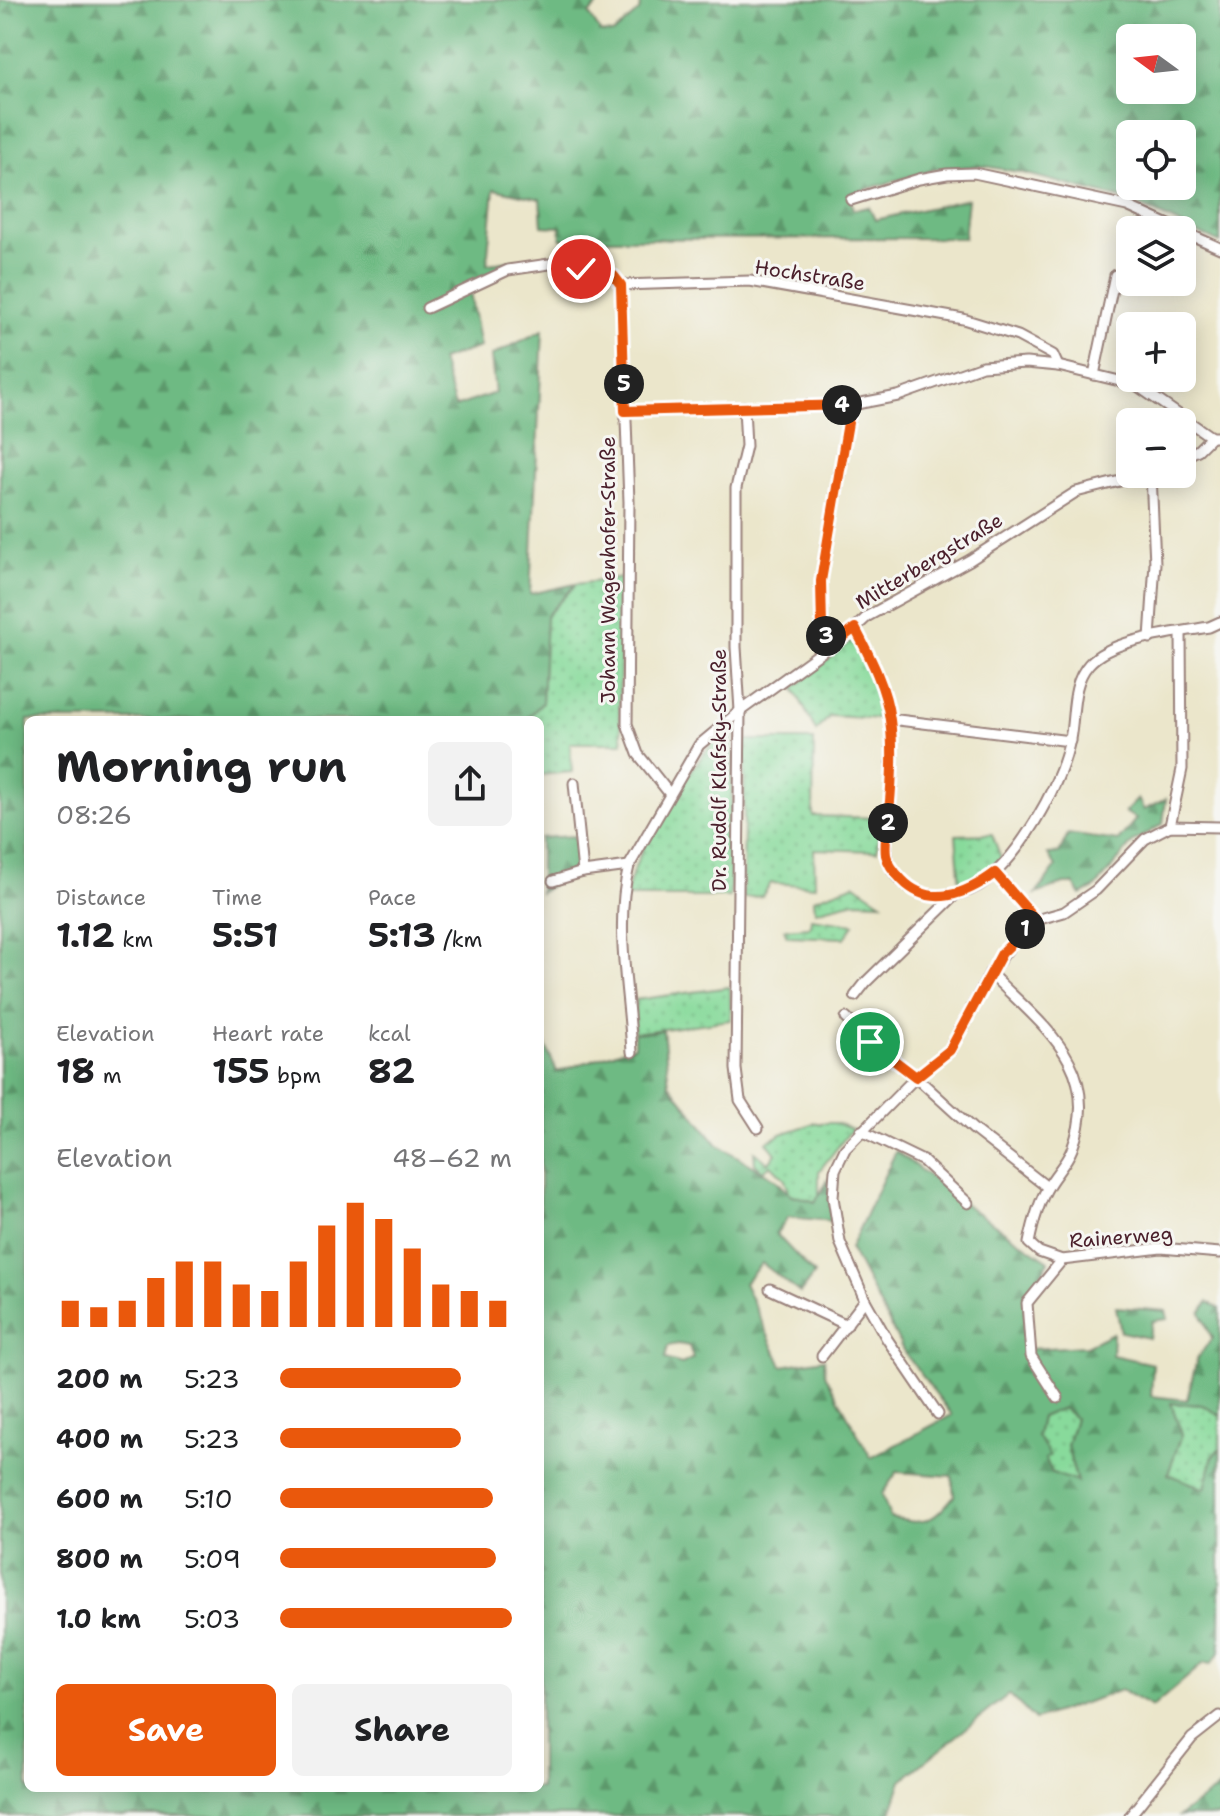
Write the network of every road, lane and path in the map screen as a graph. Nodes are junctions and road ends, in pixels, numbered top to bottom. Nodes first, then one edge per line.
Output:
1 (851, 200) dead end
2 (1150, 216) edge
3 (1196, 237) edge
4 (1220, 248) edge
5 (1115, 275) dead end
6 (621, 285) junction
7 (427, 308) dead end
8 (1058, 366) junction
9 (1094, 375) junction
10 (1116, 378) edge
11 (1153, 392) edge
12 (851, 405) junction
13 (744, 407) junction
14 (625, 411) junction
15 (1216, 437) edge
16 (1196, 451) edge
17 (1116, 482) edge
18 (1151, 488) edge
19 (1220, 622) edge
20 (855, 628) junction
21 (1181, 632) junction
22 (1150, 638) junction
23 (830, 647) junction
24 (740, 711) junction
25 (890, 719) junction
26 (1070, 741) junction
27 (574, 783) dead end
28 (669, 793) junction
29 (1170, 826) junction
30 (1220, 827) edge
31 (629, 866) junction
32 (583, 872) junction
33 (995, 873) junction
34 (553, 881) dead end
35 (955, 895) junction
36 (1036, 920) junction
37 (990, 973) junction
38 (855, 996) dead end
39 (846, 1018) dead end
40 (632, 1052) dead end
41 (916, 1077) junction
42 (758, 1128) dead end
43 (861, 1131) junction
44 (1047, 1187) junction
45 (968, 1203) dead end
46 (1220, 1253) edge
47 (1062, 1260) junction
48 (770, 1289) dead end
49 (865, 1300) junction
50 (847, 1325) junction
51 (822, 1356) dead end
52 (1058, 1398) dead end
53 (938, 1414) dead end
54 (1220, 1716) edge
55 (1130, 1816) edge

1 - 2 street
3 - 4 street
5 - 9 street
6 - 7 street, Hochstraße
6 - 8 street, Hochstraße
6 - 14 street, Johann Wagenhofer-Straße
8 - 9 street, Hochstraße
8 - 12 street
9 - 10 street, Hochstraße
11 - 15 street, Hochstraße
12 - 13 street
12 - 23 street
13 - 14 street
13 - 24 street, Dr. Rudolf Klafsky-Straße
14 - 28 street, Johann Wagenhofer-Straße
15 - 16 street
17 - 20 street, Mitterbergstraße
18 - 22 street
19 - 21 street
20 - 23 street, Mitterbergstraße
20 - 25 street
21 - 22 street
21 - 29 street
22 - 26 street
23 - 24 street, Mitterbergstraße
24 - 28 street, Mitterbergstraße
24 - 42 street, Dr. Rudolf Klafsky-Straße
25 - 26 street
25 - 35 street
26 - 33 street
27 - 32 street
28 - 31 street, Mitterbergstraße
29 - 30 street
29 - 36 street
31 - 32 street
31 - 40 street, Mitterbergstraße
32 - 34 street
33 - 35 street
33 - 36 street
35 - 38 street
36 - 37 street
37 - 41 street
37 - 44 street
39 - 41 street
41 - 43 street
41 - 44 street
43 - 45 street
43 - 49 street
44 - 47 street, Rainerweg
46 - 47 street, Rainerweg
47 - 52 street
48 - 50 street
49 - 50 street
49 - 53 street
50 - 51 street
54 - 55 street

